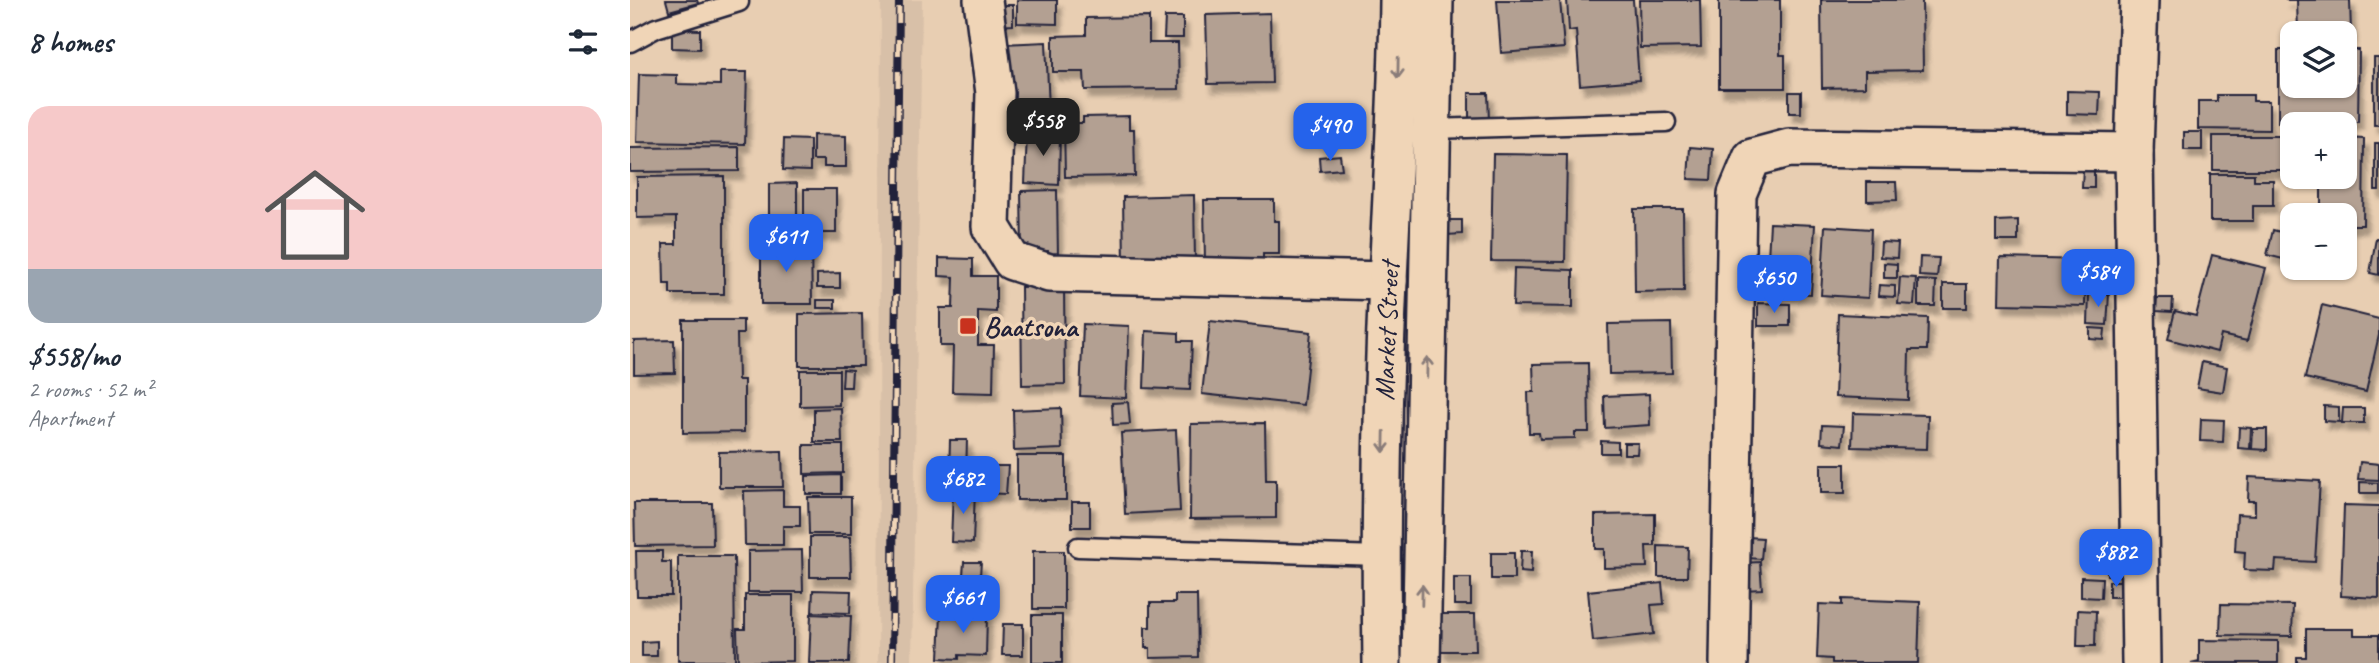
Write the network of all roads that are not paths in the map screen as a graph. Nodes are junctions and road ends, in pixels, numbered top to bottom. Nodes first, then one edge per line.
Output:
1 (983, 0) edge
2 (1399, 0) edge
3 (1434, 0) edge
4 (2139, 0) edge
5 (739, 2) dead end
6 (630, 42) edge
7 (1666, 122) dead end
8 (1432, 130) junction
9 (2134, 152) junction
10 (1388, 281) junction
11 (1078, 547) dead end
12 (1381, 556) junction
13 (1382, 663) edge
14 (1421, 663) edge
15 (1729, 663) edge
16 (2141, 663) edge

1 - 10 street
2 -> 10 street, Market Street
3 - 8 street, Market Street
4 - 9 street
5 - 6 lane
7 - 8 lane
14 -> 8 street, Market Street
9 - 15 street
9 - 16 street
10 -> 12 street, Market Street
11 - 12 lane
12 - 13 street, Market Street

